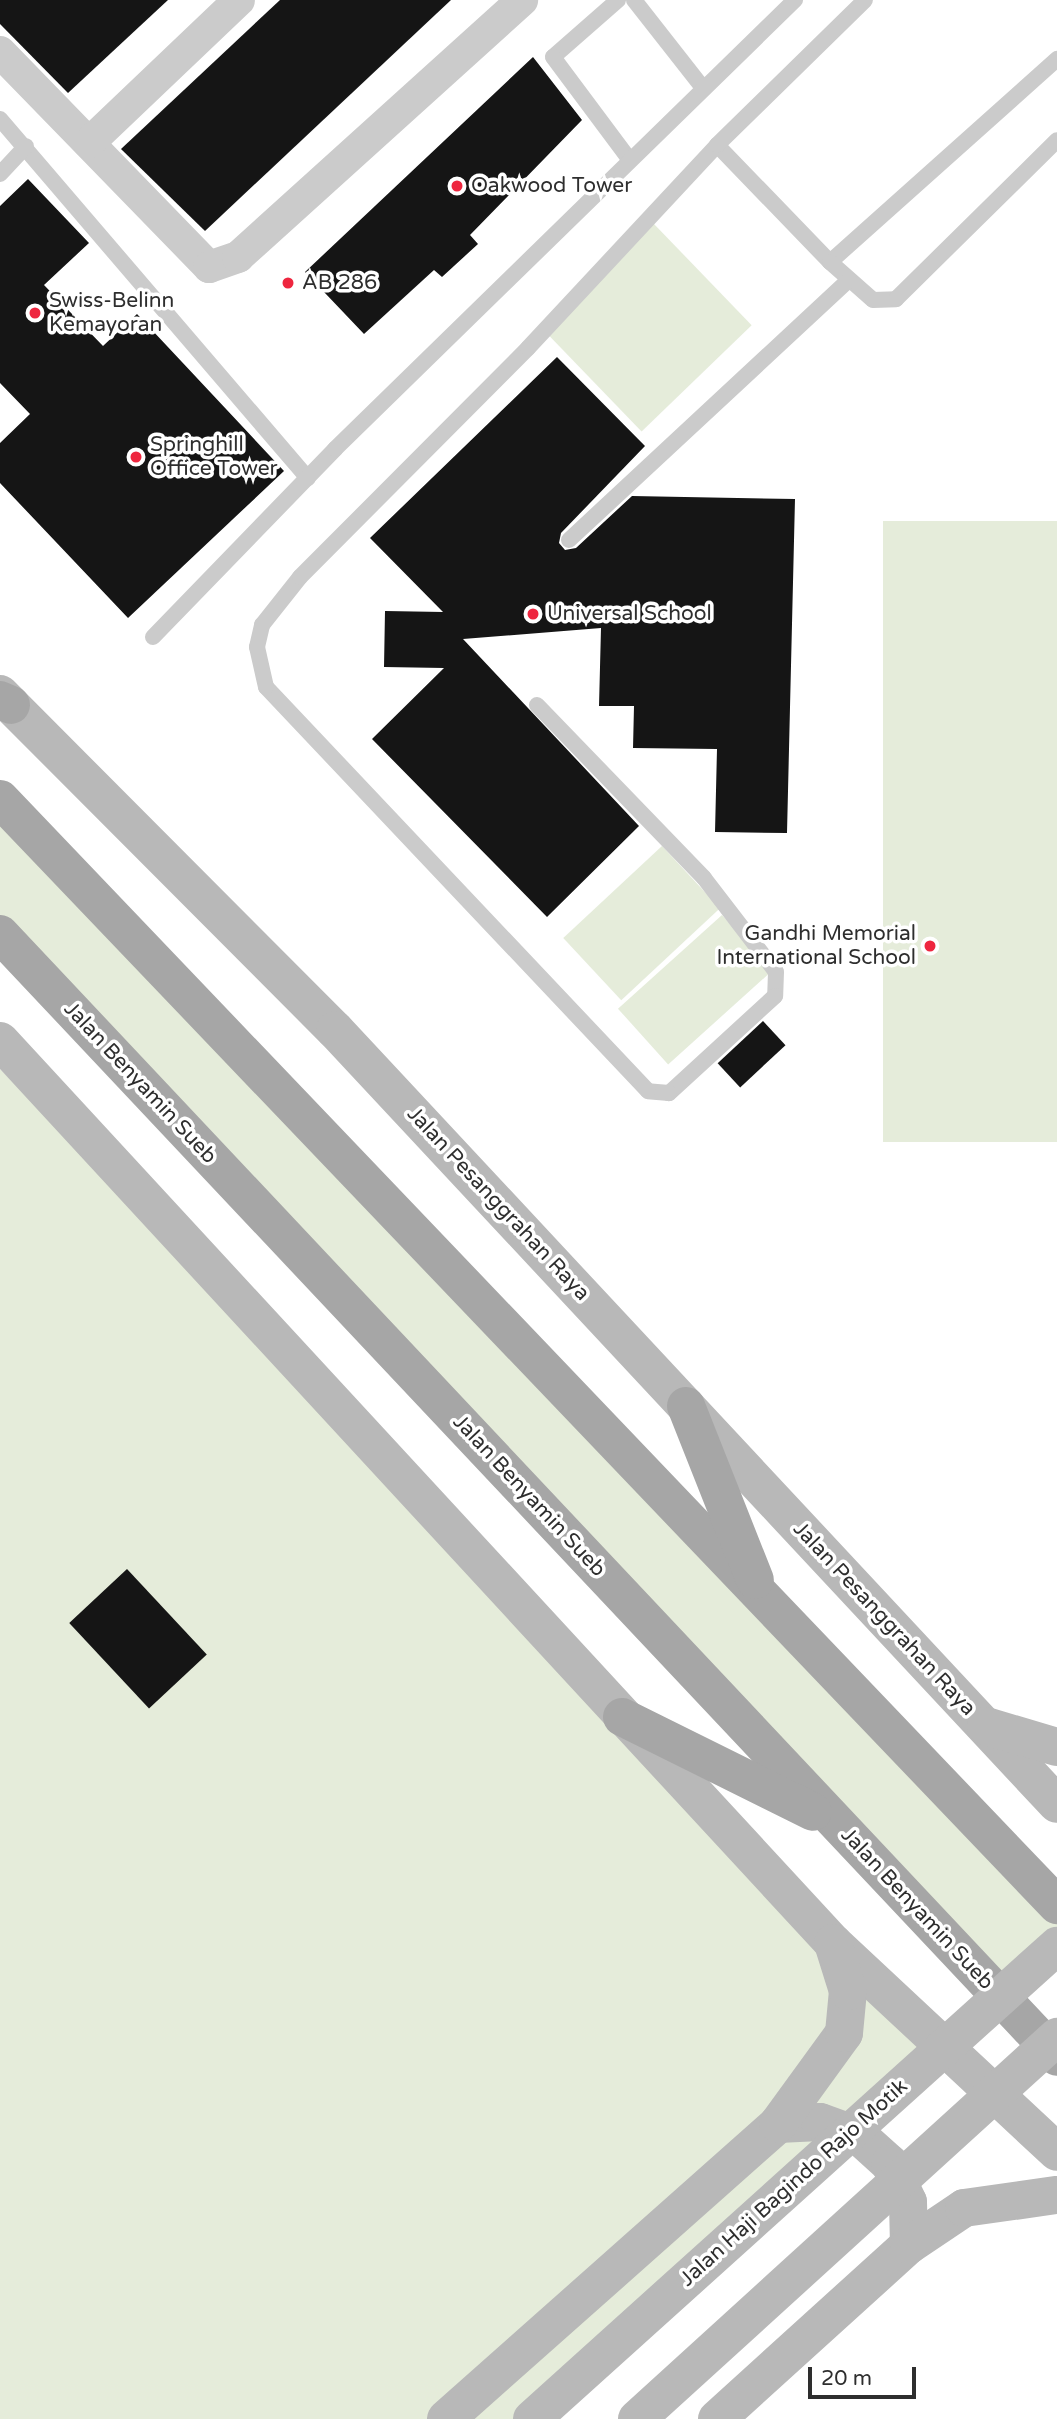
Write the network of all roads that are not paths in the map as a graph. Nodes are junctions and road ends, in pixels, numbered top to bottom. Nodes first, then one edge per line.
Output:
1 (239, 0) edge
2 (522, 0) edge
3 (618, 0) edge
4 (634, 0) edge
5 (795, 0) edge
6 (865, 0) edge
7 (0, 52) edge
8 (1057, 59) edge
9 (703, 88) junction
10 (0, 119) edge
11 (1057, 140) edge
12 (89, 143) junction
13 (717, 145) junction
14 (26, 146) junction
15 (629, 159) junction
16 (0, 174) edge
17 (830, 262) junction
18 (849, 280) junction
19 (309, 478) junction
20 (569, 540) dead end
21 (153, 637) dead end
22 (4, 700) edge
23 (537, 705) dead end
24 (0, 799) edge
25 (0, 934) edge
26 (0, 1041) edge
27 (687, 1406) junction
28 (762, 1597) junction
29 (622, 1717) junction
30 (984, 1726) junction
31 (1057, 1747) edge
32 (1057, 1804) edge
33 (837, 1824) junction
34 (1057, 1905) edge
35 (834, 1942) junction
36 (1057, 1946) edge
37 (1057, 2037) edge
38 (1057, 2057) edge
39 (778, 2124) junction
40 (1057, 2152) edge
41 (1057, 2195) edge
42 (909, 2245) junction
43 (724, 2416) edge
44 (446, 2419) edge
45 (532, 2419) edge
46 (637, 2419) edge

1 - 12 street
2 - 12 street
3 - 15 lane
4 - 9 lane
5 - 9 lane
6 - 13 lane
7 - 12 street
8 - 17 lane
9 - 15 lane
10 - 14 lane
11 - 18 lane
13 - 17 lane
13 - 23 lane
14 - 16 lane
14 - 19 lane
15 - 19 lane
17 - 18 lane
18 - 20 lane
19 - 21 lane
22 - 27 main road, Jalan Pesanggrahan Raya
24 - 28 main road
25 - 33 main road, Jalan Benyamin Sueb
26 - 29 main road
27 - 28 main road
27 - 30 main road, Jalan Pesanggrahan Raya
28 - 34 main road
29 - 33 main road
29 - 35 main road
30 - 31 main road
30 - 32 main road
33 - 38 main road, Jalan Benyamin Sueb
35 - 39 main road
35 - 40 main road
36 - 45 main road, Jalan Haji Bagindo Rajo Motik, bridge
37 - 46 main road, bridge
39 - 42 main road
39 - 44 main road
41 - 42 main road
42 - 43 main road

